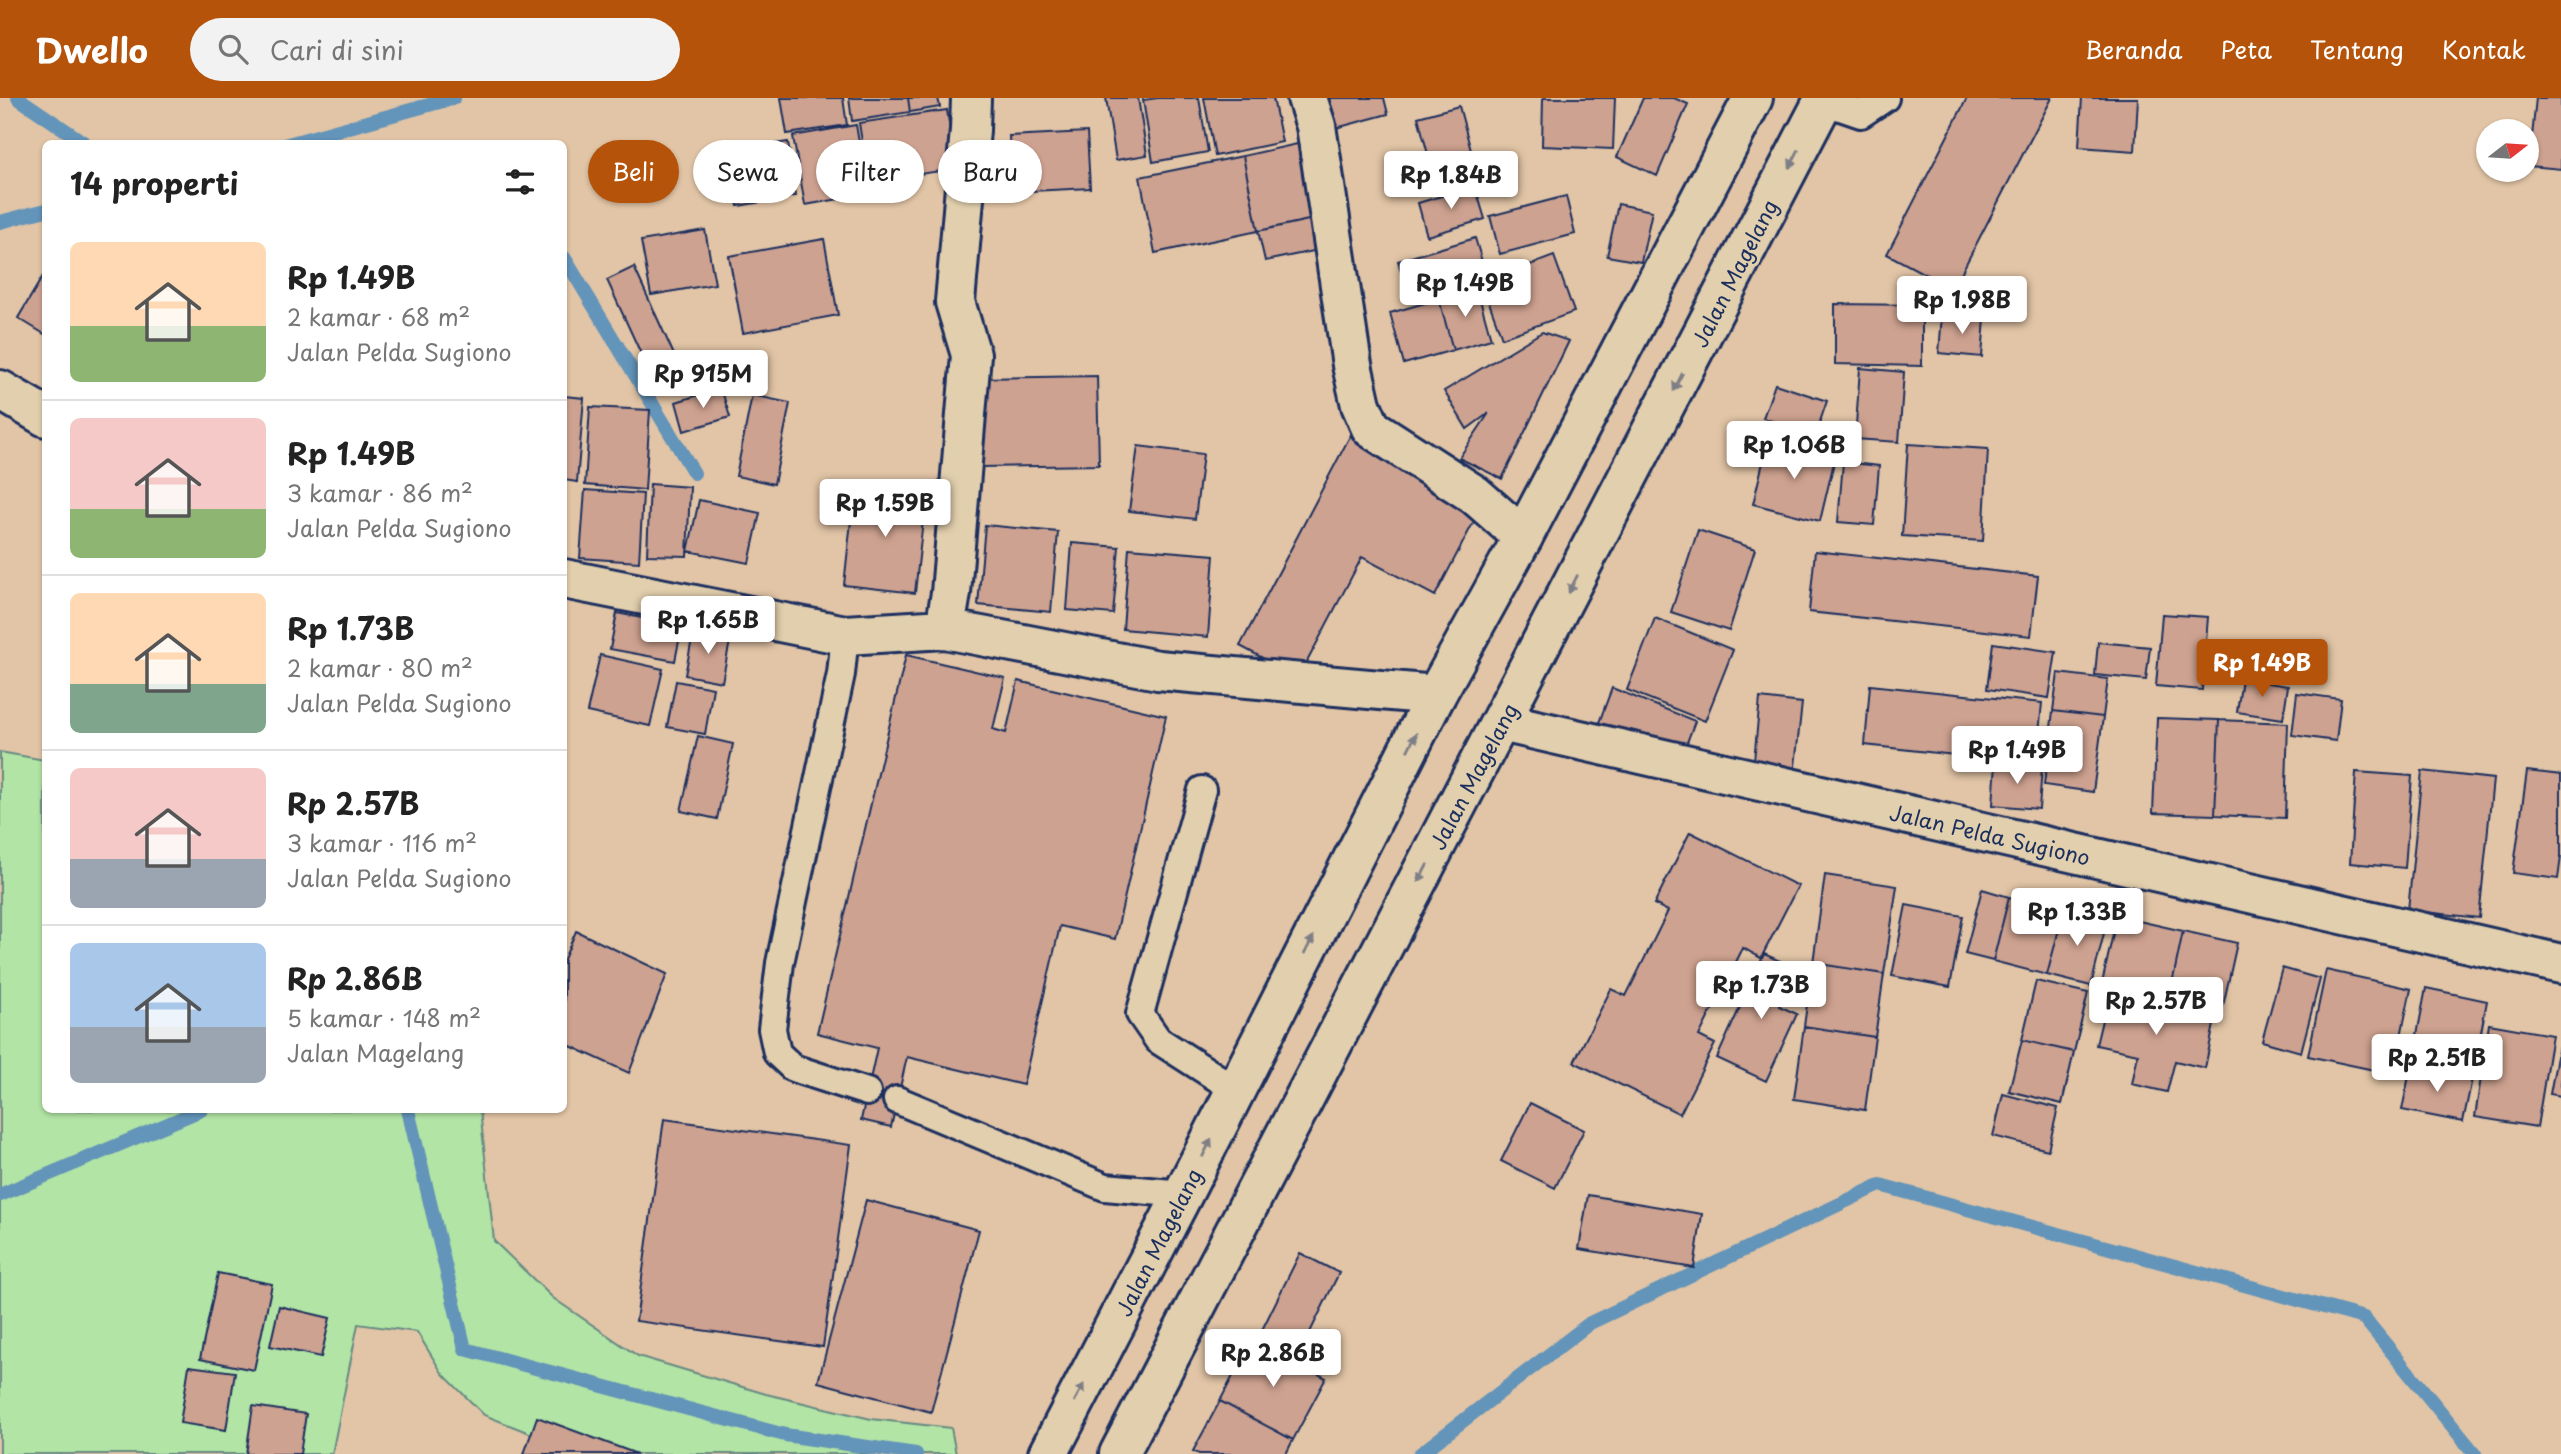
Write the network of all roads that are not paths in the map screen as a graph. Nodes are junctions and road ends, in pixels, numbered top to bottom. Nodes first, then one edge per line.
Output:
1 (971, 98) edge
2 (1307, 98) edge
3 (1753, 98) edge
4 (1885, 98) edge
5 (1824, 100) edge
6 (0, 390) edge
7 (42, 415) edge
8 (1523, 537) junction
9 (567, 580) edge
10 (945, 629) junction
11 (845, 635) junction
12 (1436, 695) junction
13 (1501, 722) junction
14 (1202, 790) dead end
15 (2561, 964) edge
16 (1236, 1090) junction
17 (867, 1091) dead end
18 (897, 1100) dead end
19 (1183, 1194) junction
20 (1048, 1454) edge
21 (1119, 1454) edge

1 - 10 main road
2 - 8 main road
3 - 8 main road, Jalan Magelang
4 - 5 lane
5 -> 13 main road, Jalan Magelang
6 - 7 main road
8 - 12 main road, Jalan Magelang
9 - 11 main road
10 - 11 main road
10 - 12 main road
11 - 17 lane
16 -> 12 main road, Jalan Magelang
13 - 15 main road, Jalan Pelda Sugiono
13 -> 21 main road, Jalan Magelang
14 - 16 lane
19 -> 16 main road, Jalan Magelang
18 - 19 lane
20 -> 19 main road, Jalan Magelang

